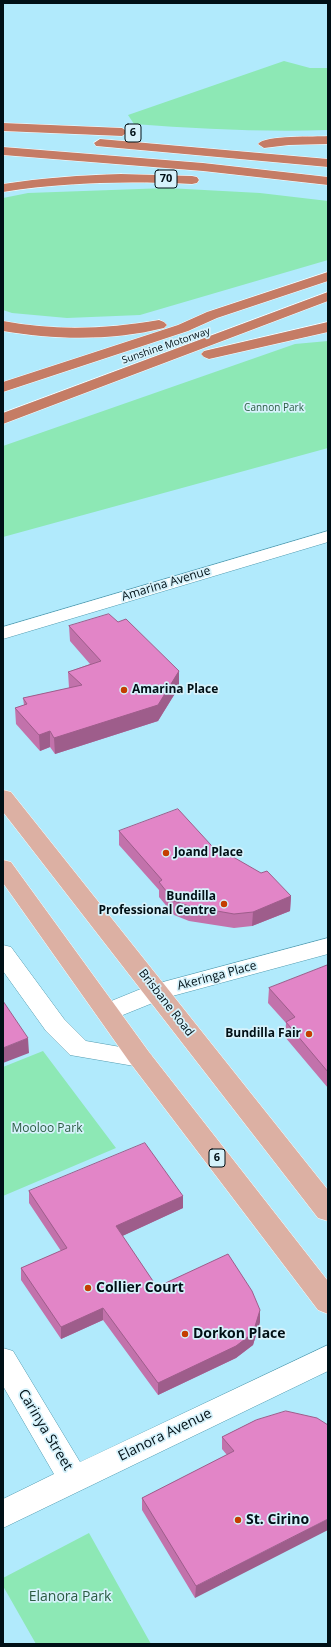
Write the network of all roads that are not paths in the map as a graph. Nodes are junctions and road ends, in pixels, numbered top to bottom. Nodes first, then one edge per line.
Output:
1 (3, 127) edge
2 (134, 133) dead end
3 (3, 137) edge
4 (328, 140) edge
5 (248, 142) dead end
6 (264, 144) junction
7 (328, 150) edge
8 (3, 151) edge
9 (328, 163) edge
10 (207, 181) dead end
11 (328, 181) edge
12 (234, 184) dead end
13 (3, 188) edge
14 (328, 194) edge
15 (328, 276) edge
16 (328, 289) edge
17 (328, 296) edge
18 (212, 315) junction
19 (3, 326) edge
20 (328, 327) edge
21 (117, 378) junction
22 (3, 387) edge
23 (3, 403) edge
24 (3, 419) edge
25 (328, 536) edge
26 (3, 633) edge
27 (3, 796) edge
28 (3, 867) edge
29 (328, 946) edge
30 (3, 953) edge
31 (157, 992) junction
32 (108, 1012) junction
33 (140, 1058) junction
34 (328, 1210) edge
35 (328, 1302) edge
36 (328, 1357) edge
37 (3, 1360) edge
38 (74, 1480) junction
39 (3, 1514) edge

1 - 2 highway, 6
3 - 9 highway
4 - 6 highway
5 - 6 highway
6 - 7 highway
8 - 11 highway
10 - 13 highway, 70
12 - 14 highway
15 - 18 highway, Sunshine Motorway
16 - 23 highway, Sunshine Motorway
17 - 21 highway
18 - 19 highway
18 - 22 highway, Sunshine Motorway
20 - 21 highway
21 - 24 highway
25 - 26 street, Amarina Avenue
27 - 31 main road, Brisbane Road
28 - 32 main road, 6
29 - 31 street, Akeringa Place
30 - 33 street
31 - 32 street, Akeringa Place
31 - 34 main road, Brisbane Road
32 - 33 main road, 6
33 - 35 main road, 6
36 - 38 street, Elanora Avenue
37 - 38 street, Carinya Street
38 - 39 street, Elanora Avenue

